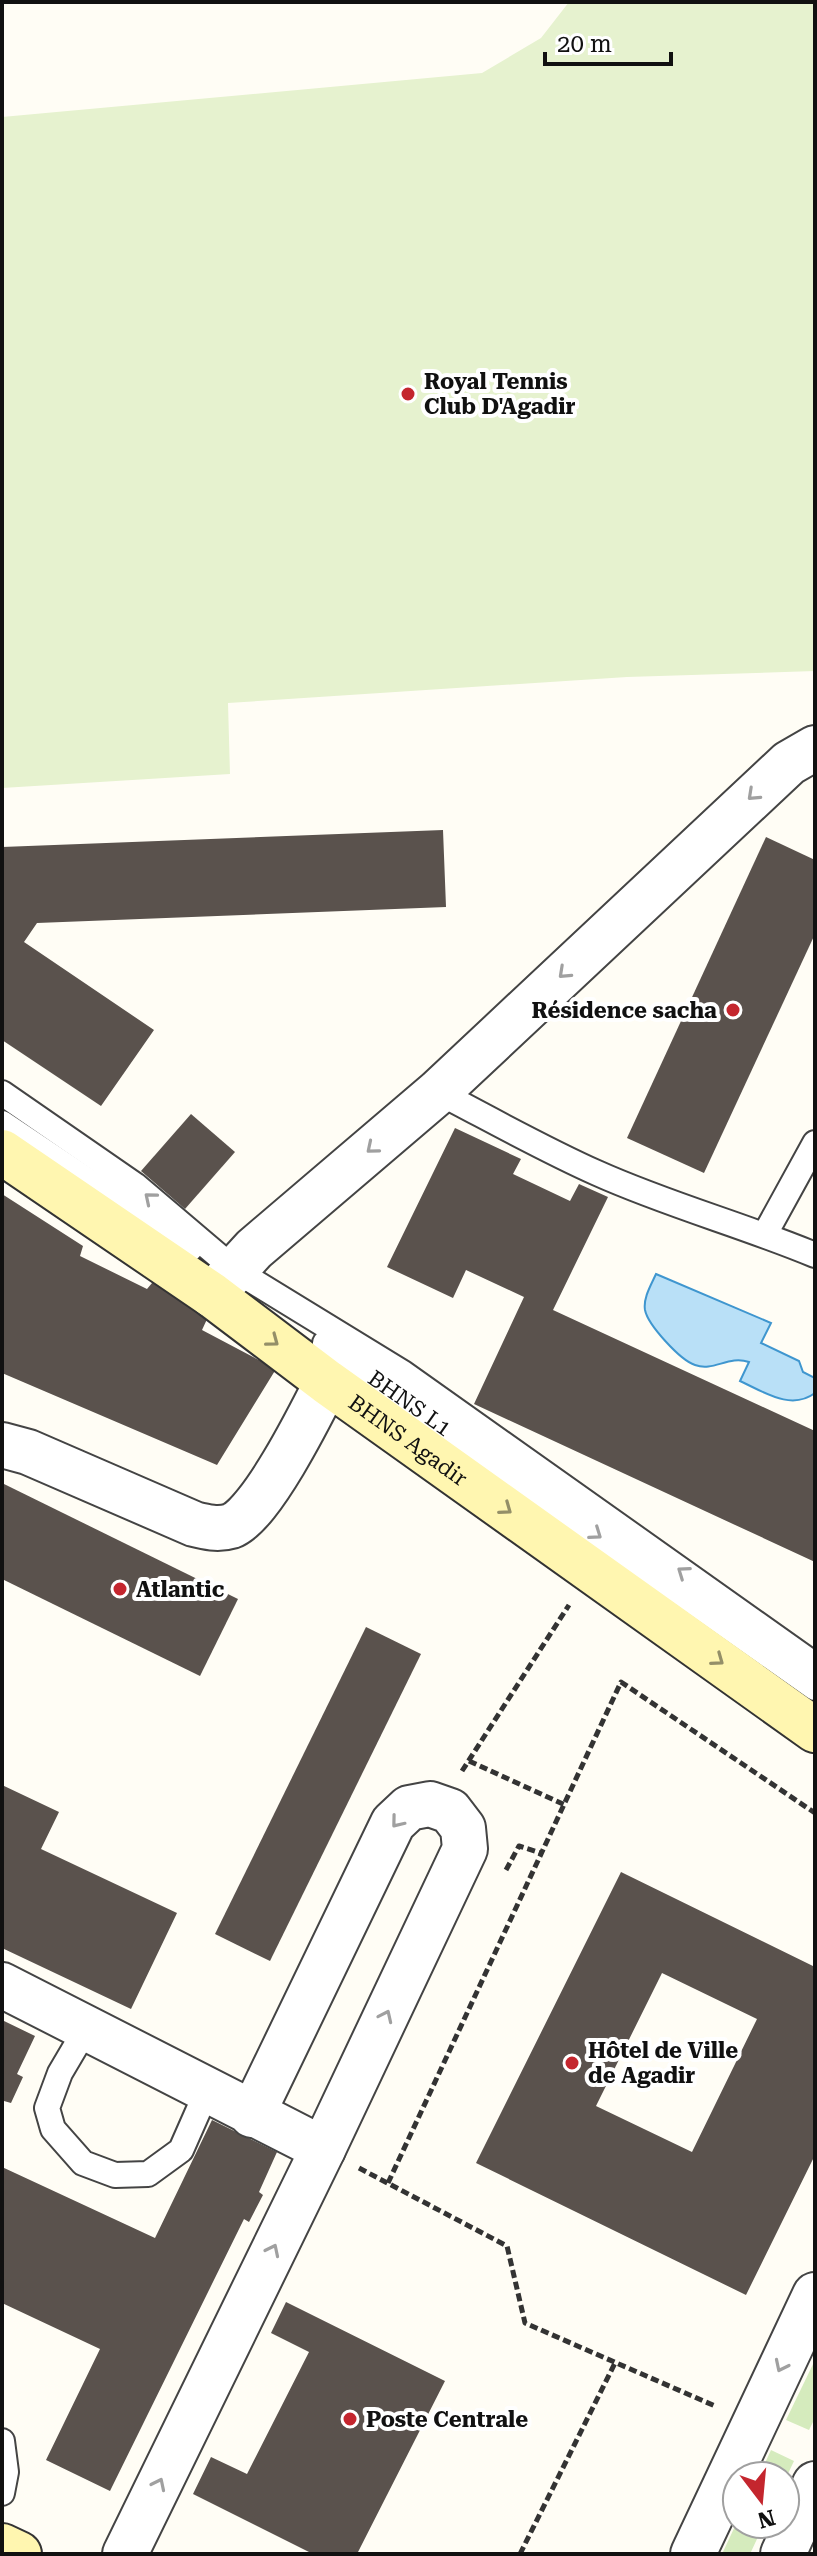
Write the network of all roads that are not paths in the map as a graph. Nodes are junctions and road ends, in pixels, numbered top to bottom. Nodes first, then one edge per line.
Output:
1 (815, 748) edge
2 (438, 1092) junction
3 (2, 1093) edge
4 (2, 1123) edge
5 (815, 1143) edge
6 (2, 1152) edge
7 (765, 1234) junction
8 (815, 1255) edge
9 (226, 1280) junction
10 (327, 1382) junction
11 (2, 1445) edge
12 (815, 1665) edge
13 (815, 1688) edge
14 (815, 1730) edge
15 (2, 1985) edge
16 (86, 2029) junction
17 (207, 2091) junction
18 (252, 2115) junction
19 (323, 2149) junction
20 (815, 2295) edge
21 (2, 2441) edge
22 (815, 2484) edge
23 (2, 2493) edge
24 (2, 2546) edge
25 (19, 2554) edge
26 (125, 2554) edge
27 (693, 2554) edge
28 (783, 2554) edge

1 -> 2 street
2 - 7 lane
2 -> 9 street
9 -> 3 lane, BHNS Agadir
4 - 9 lane, BHNS L1
5 - 7 lane
6 - 9 street, BHNS Agadir
7 - 8 lane
9 -> 10 street, BHNS Agadir
12 -> 9 lane, BHNS Agadir
9 -> 13 lane, BHNS L1
10 - 11 street
10 -> 14 street, BHNS Agadir
15 - 16 street
16 - 17 street
16 - 17 lane
17 - 18 street
18 - 19 street
19 -> 18 street
26 -> 19 street
20 -> 27 street
21 - 23 lane
22 - 28 street
24 - 25 street

